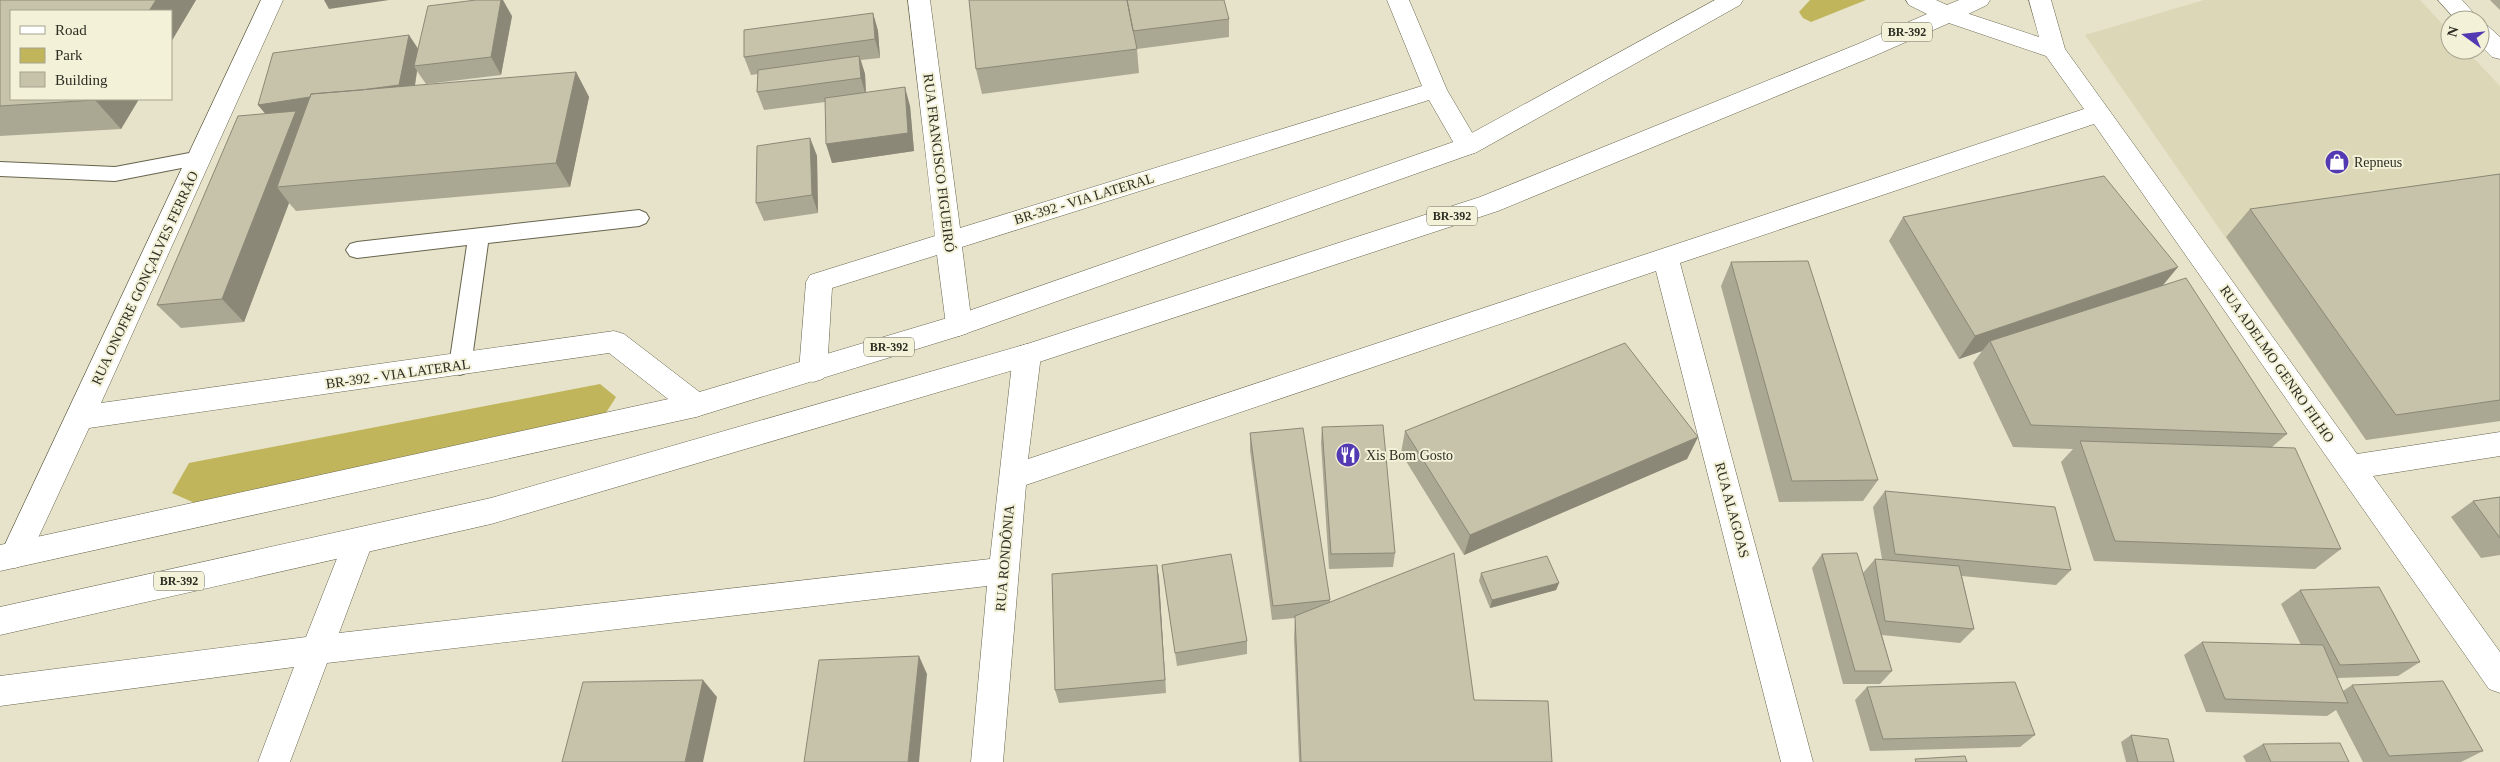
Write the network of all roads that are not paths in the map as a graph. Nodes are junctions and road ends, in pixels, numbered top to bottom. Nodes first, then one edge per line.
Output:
1 (272, 0) edge
2 (919, 0) edge
3 (1398, 0) edge
4 (1732, 0) edge
5 (1917, 0) edge
6 (1979, 0) edge
7 (2040, 0) edge
8 (2448, 0) edge
9 (2458, 10) edge
10 (1948, 15) junction
11 (2490, 41) edge
12 (2054, 50) junction
13 (2500, 51) edge
14 (1435, 90) junction
15 (2099, 113) junction
16 (1468, 146) junction
17 (200, 158) junction
18 (0, 169) edge
19 (639, 218) dead end
20 (479, 236) junction
21 (949, 242) junction
22 (357, 250) dead end
23 (1666, 258) junction
24 (959, 325) junction
25 (1027, 355) junction
26 (460, 366) junction
27 (813, 371) junction
28 (696, 404) junction
29 (80, 418) junction
30 (2500, 444) edge
31 (2350, 466) junction
32 (1012, 477) junction
33 (358, 542) junction
34 (7, 556) edge
35 (1004, 571) junction
36 (0, 621) edge
37 (316, 650) junction
38 (2500, 678) edge
39 (0, 691) edge
40 (274, 762) edge
41 (988, 762) edge
42 (1797, 762) edge

1 - 17 main road, RUA ONOFRE GONÇALVES FERRÃO
2 - 21 main road, RUA FRANCISCO FIGUEIRÓ
3 - 14 main road
4 - 16 main road, BR-392
5 - 10 main road, BR-392
6 - 10 main road, BR-392
7 - 12 main road, RUA ADELMO GENRO FILHO
8 - 9 main road
10 - 12 main road
10 - 25 main road, BR-392
11 - 13 main road
12 - 15 main road, RUA ADELMO GENRO FILHO
14 - 16 main road
14 - 21 main road, BR-392 - VIA LATERAL
15 - 23 main road
15 - 31 main road, RUA ADELMO GENRO FILHO
16 - 24 main road, BR-392
17 - 18 lane
17 - 29 main road, RUA ONOFRE GONÇALVES FERRÃO
19 - 20 lane
20 - 22 lane
20 - 26 lane
21 - 24 main road, RUA FRANCISCO FIGUEIRÓ
21 - 27 main road, BR-392 - VIA LATERAL
23 - 32 main road
23 - 42 main road, RUA ALAGOAS
24 - 27 main road, BR-392
25 - 32 main road, RUA RONDÔNIA
25 - 33 main road, BR-392
26 - 28 main road, BR-392 - VIA LATERAL
26 - 29 main road, BR-392 - VIA LATERAL
27 - 28 main road, BR-392
28 - 34 main road, BR-392
29 - 34 main road, RUA ONOFRE GONÇALVES FERRÃO
30 - 31 main road
31 - 38 main road, RUA ADELMO GENRO FILHO
32 - 35 main road, RUA RONDÔNIA
33 - 36 main road, BR-392
33 - 37 main road
35 - 37 main road
35 - 41 main road, RUA RONDÔNIA
37 - 39 main road
37 - 40 main road

